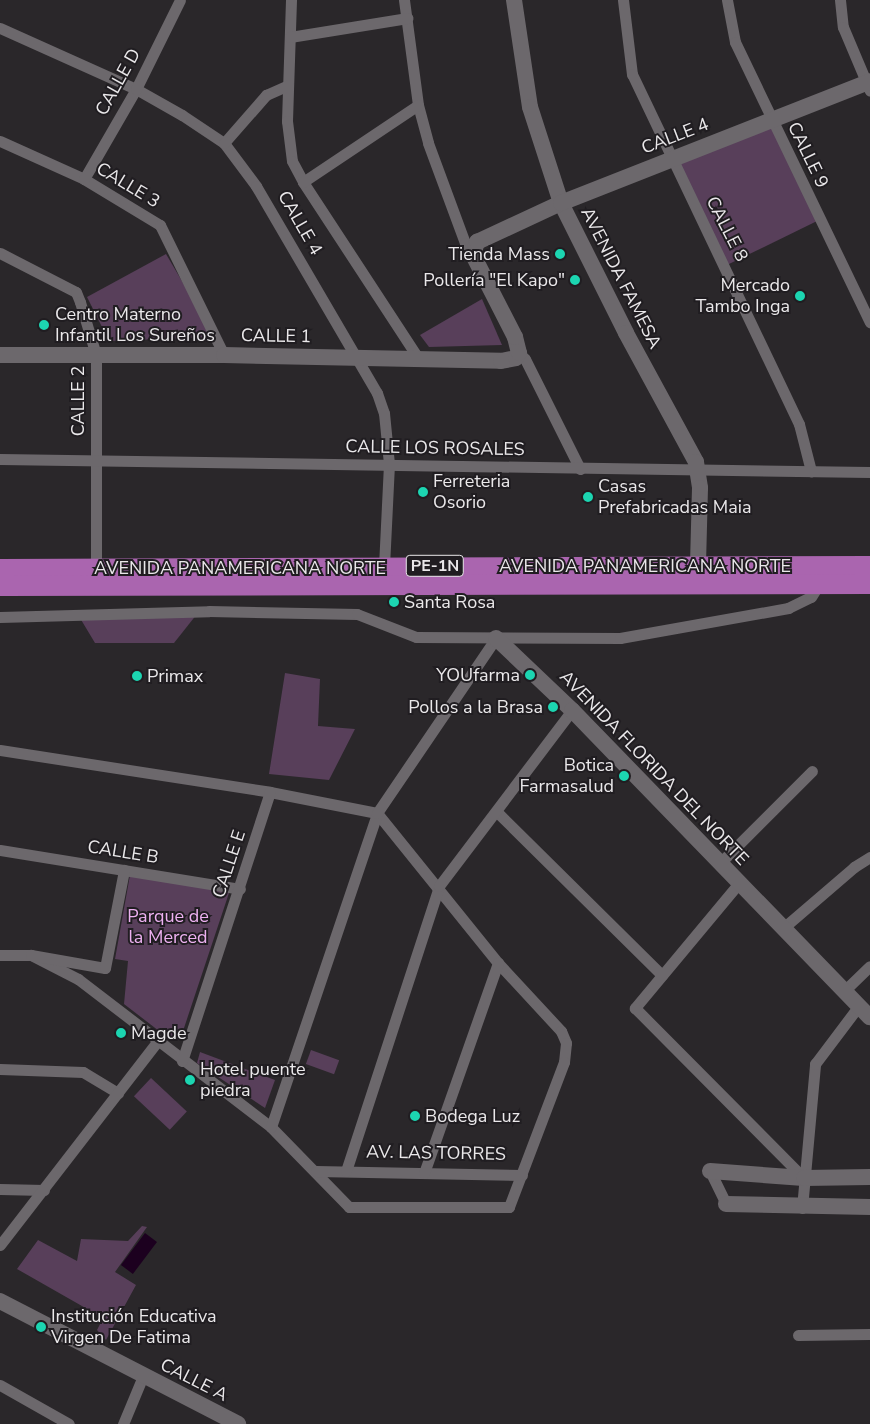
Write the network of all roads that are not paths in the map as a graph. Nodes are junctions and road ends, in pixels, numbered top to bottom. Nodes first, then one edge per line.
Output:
1 (291, 0) edge
2 (404, 0) edge
3 (514, 0) edge
4 (623, 0) edge
5 (727, 0) edge
6 (840, 0) edge
7 (176, 2) edge
8 (407, 18) junction
9 (0, 28) edge
10 (290, 37) junction
11 (288, 85) junction
12 (869, 85) edge
13 (136, 89) junction
14 (418, 105) junction
15 (771, 120) junction
16 (0, 140) edge
17 (224, 143) junction
18 (672, 159) junction
19 (84, 179) junction
20 (303, 182) junction
21 (561, 203) junction
22 (472, 248) junction
23 (0, 253) edge
24 (870, 322) edge
25 (519, 353) junction
26 (0, 355) edge
27 (96, 355) junction
28 (224, 355) junction
29 (355, 357) junction
30 (419, 358) junction
31 (0, 459) edge
32 (96, 460) junction
33 (389, 464) junction
34 (580, 469) junction
35 (698, 471) junction
36 (811, 471) junction
37 (870, 472) edge
38 (384, 566) junction
39 (698, 566) junction
40 (870, 566) edge
41 (0, 569) edge
42 (96, 569) junction
43 (819, 584) junction
44 (870, 584) edge
45 (0, 586) edge
46 (0, 617) edge
47 (496, 638) junction
48 (572, 710) junction
49 (0, 750) edge
50 (812, 770) dead end
51 (270, 792) junction
52 (497, 812) junction
53 (377, 813) junction
54 (0, 850) edge
55 (870, 857) edge
56 (720, 863) junction
57 (124, 870) junction
58 (739, 883) junction
59 (439, 886) junction
60 (240, 889) junction
61 (782, 929) junction
62 (0, 955) edge
63 (31, 955) junction
64 (498, 963) junction
65 (870, 966) edge
66 (662, 975) junction
67 (843, 992) junction
68 (864, 1012) edge
69 (157, 1042) junction
70 (182, 1061) junction
71 (0, 1069) edge
72 (118, 1093) junction
73 (271, 1127) junction
74 (316, 1171) junction
75 (346, 1171) junction
76 (710, 1171) joint
77 (424, 1173) junction
78 (522, 1175) junction
79 (870, 1177) edge
80 (804, 1178) junction
81 (0, 1189) edge
82 (44, 1190) junction
83 (726, 1204) joint
84 (870, 1207) edge
85 (802, 1208) junction
86 (0, 1245) edge
87 (0, 1301) edge
88 (870, 1334) edge
89 (798, 1335) dead end
90 (142, 1376) junction
91 (0, 1385) edge
92 (234, 1423) edge
93 (69, 1424) edge
94 (124, 1424) edge

1 - 10 street
2 - 8 street
3 - 21 street, AVENIDA FAMESA
4 - 18 street, CALLE 8
5 - 15 street, CALLE 9
6 - 12 street
7 - 13 street, CALLE D
8 - 10 street
8 - 14 street
9 - 13 street, CALLE 4
10 - 11 street
11 - 17 street
11 - 20 street
12 - 15 street, CALLE 4
13 - 17 street, CALLE 4
13 - 19 street, CALLE D
14 - 20 street
14 - 22 street
15 - 18 street, CALLE 4
15 - 24 street, CALLE 9
16 - 19 street, CALLE 3
17 - 29 street, CALLE 4
18 - 21 street, CALLE 4
18 - 36 street, CALLE 8
19 - 28 street, CALLE 3
20 - 30 street
21 - 22 street, CALLE 4
21 - 35 street, AVENIDA FAMESA
22 - 25 street
23 - 27 street, CALLE 2
25 - 30 street, CALLE 1
25 - 34 street
26 - 27 street, CALLE 1
27 - 28 street, CALLE 1
27 - 32 street, CALLE 2
28 - 29 street, CALLE 1
29 - 30 street, CALLE 1
29 - 33 street, CALLE 4
31 - 32 street, CALLE LOS ROSALES
32 - 33 street, CALLE LOS ROSALES
32 - 42 street, CALLE 2
33 - 34 street, CALLE LOS ROSALES
33 - 38 street, CALLE 4
34 - 35 street, CALLE LOS ROSALES
35 - 36 street, CALLE LOS ROSALES
35 - 39 street, AVENIDA FAMESA
36 - 37 street, CALLE LOS ROSALES
38 - 39 highway, AVENIDA PANAMERICANA NORTE / PE-1N
38 - 42 highway, AVENIDA PANAMERICANA NORTE / PE-1N
39 - 40 highway, AVENIDA PANAMERICANA NORTE / PE-1N
41 - 42 highway, AVENIDA PANAMERICANA NORTE / PE-1N
43 - 44 highway, AVENIDA PANAMERICANA NORTE / PE-1N
43 - 45 highway, AVENIDA PANAMERICANA NORTE / PE-1N
43 - 47 street
46 - 47 street
47 - 48 street, AVENIDA FLORIDA DEL NORTE
47 - 53 street
48 - 52 street
48 - 56 street, AVENIDA FLORIDA DEL NORTE
49 - 51 street
50 - 56 street
51 - 53 street
51 - 60 street, CALLE E
52 - 59 street
52 - 66 street
53 - 59 street
53 - 73 street
54 - 57 street, CALLE B
55 - 61 street
56 - 58 street, AVENIDA FLORIDA DEL NORTE
57 - 60 street, CALLE B
57 - 63 street
58 - 61 street, AVENIDA FLORIDA DEL NORTE
58 - 66 street
59 - 64 street
59 - 75 street
60 - 70 street, CALLE E
61 - 67 street, AVENIDA FLORIDA DEL NORTE
62 - 63 street
63 - 69 street
64 - 77 street
64 - 78 street
65 - 67 street
66 - 80 street
67 - 68 street, AVENIDA FLORIDA DEL NORTE
68 - 80 street
69 - 70 street
69 - 72 street
70 - 73 street
71 - 72 street
72 - 82 street
73 - 74 street
74 - 75 street, AV. LAS TORRES
74 - 78 street, AV. LAS TORRES
75 - 77 street, AV. LAS TORRES
76 - 80 street
76 - 83 street
77 - 78 street, AV. LAS TORRES
79 - 80 street
80 - 85 street
81 - 82 street
82 - 86 street
83 - 85 street
84 - 85 street
87 - 90 street, CALLE A
88 - 89 street
90 - 92 street, CALLE A
90 - 94 street
91 - 93 street

